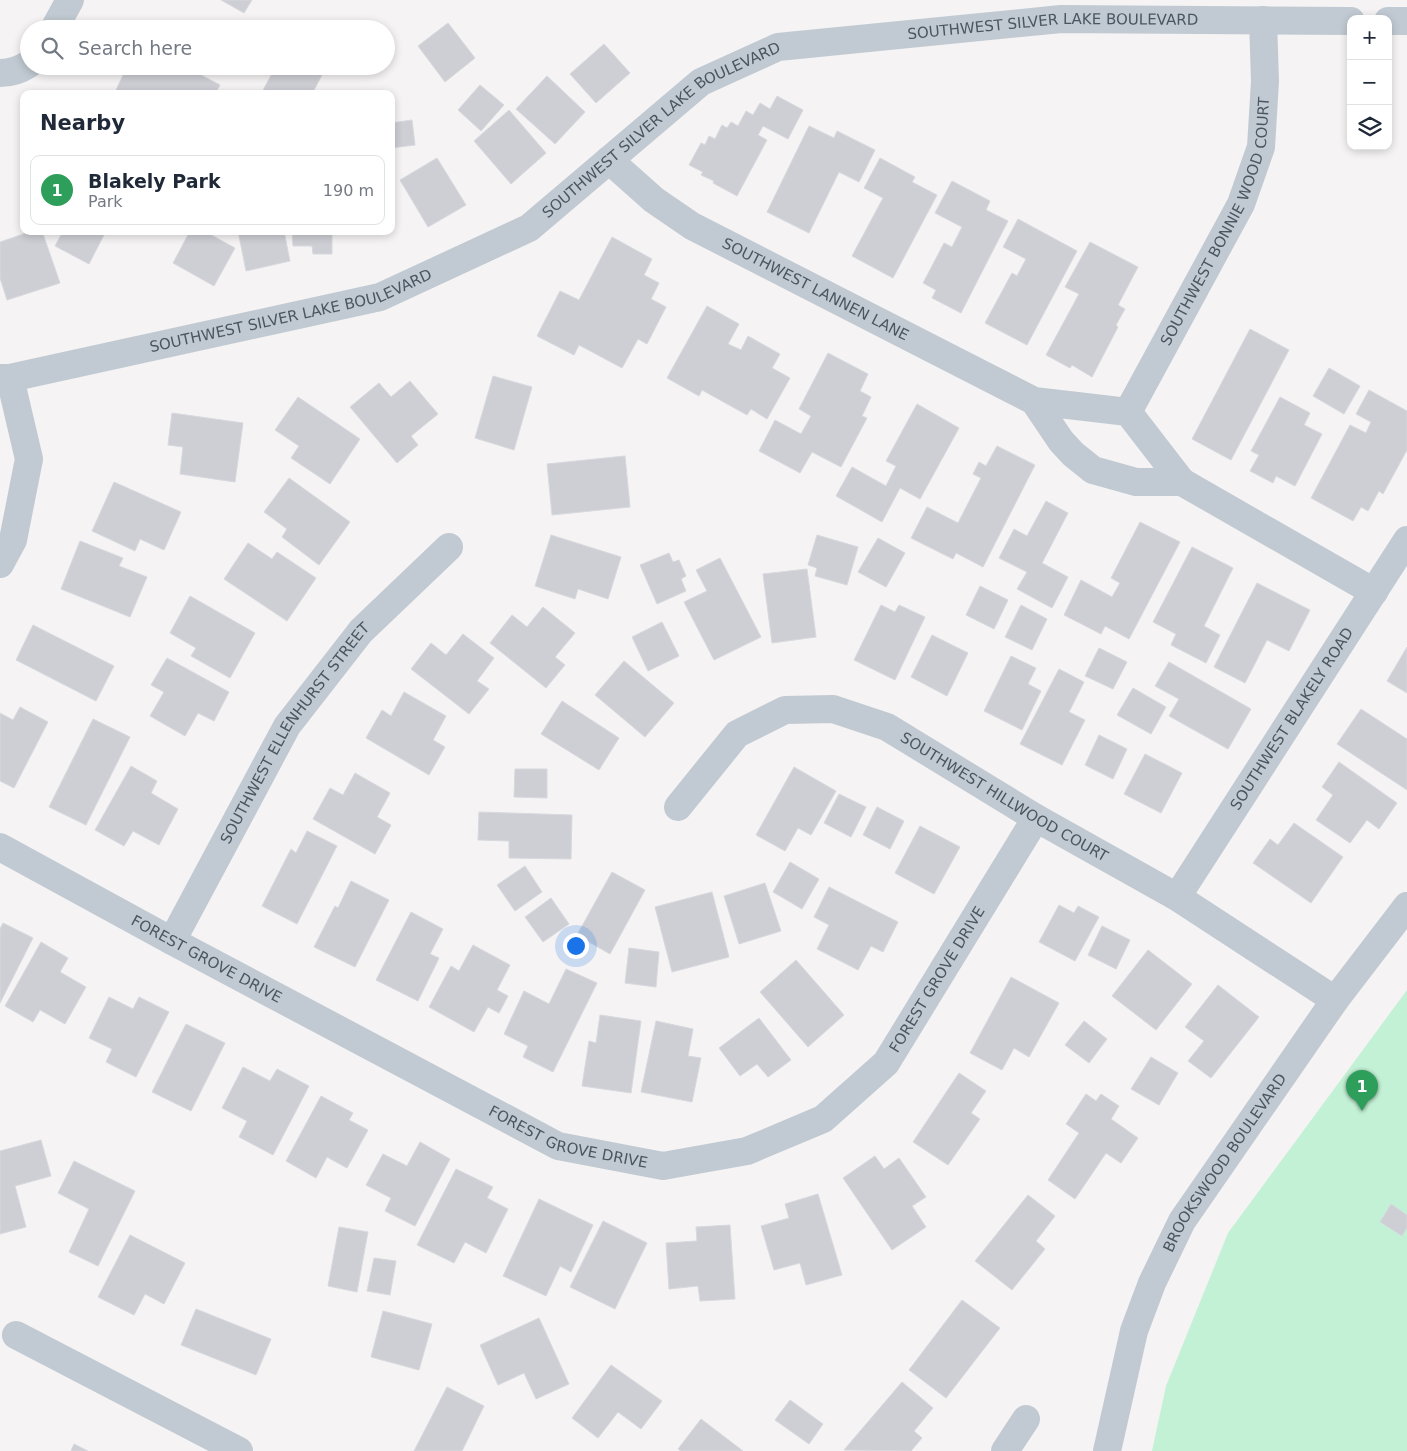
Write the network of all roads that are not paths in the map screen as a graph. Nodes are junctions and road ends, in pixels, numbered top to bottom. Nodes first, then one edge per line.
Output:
1 (70, 0) edge
2 (1060, 10) edge
3 (59, 20) edge
4 (1263, 20) junction
5 (1347, 21) edge
6 (1392, 21) edge
7 (1407, 21) edge
8 (609, 160) junction
9 (5, 378) edge
10 (1034, 401) junction
11 (1128, 412) junction
12 (1182, 482) junction
13 (1407, 540) edge
14 (449, 547) dead end
15 (0, 564) edge
16 (1374, 592) junction
17 (678, 807) dead end
18 (1036, 818) junction
19 (0, 847) edge
20 (1177, 896) junction
21 (1407, 906) edge
22 (172, 941) junction
23 (1335, 1000) junction
24 (16, 1335) dead end
25 (1026, 1419) dead end
26 (238, 1451) edge
27 (1005, 1451) edge
28 (1107, 1451) edge

1 - 3 street
2 - 4 street, SOUTHWEST SILVER LAKE BOULEVARD
2 - 8 street, SOUTHWEST SILVER LAKE BOULEVARD
4 - 5 street, SOUTHWEST SILVER LAKE BOULEVARD
4 - 11 street, SOUTHWEST BONNIE WOOD COURT
6 - 7 street
8 - 9 street, SOUTHWEST SILVER LAKE BOULEVARD
8 - 10 street, SOUTHWEST LANNEN LANE
9 - 15 street
10 - 11 street, SOUTHWEST LANNEN LANE
10 - 12 street, SOUTHWEST LANNEN LANE
11 - 12 street, SOUTHWEST LANNEN LANE
12 - 16 street, SOUTHWEST LANNEN LANE
13 - 16 street, SOUTHWEST BLAKELY ROAD
14 - 22 street, SOUTHWEST ELLENHURST STREET
16 - 20 street, SOUTHWEST BLAKELY ROAD
17 - 18 street, SOUTHWEST HILLWOOD COURT
18 - 20 street, SOUTHWEST HILLWOOD COURT
18 - 22 street, FOREST GROVE DRIVE
19 - 22 street, FOREST GROVE DRIVE
20 - 23 street, SOUTHWEST HILLWOOD COURT
21 - 23 street, BROOKSWOOD BOULEVARD
23 - 28 street, BROOKSWOOD BOULEVARD
24 - 26 street
25 - 27 street

